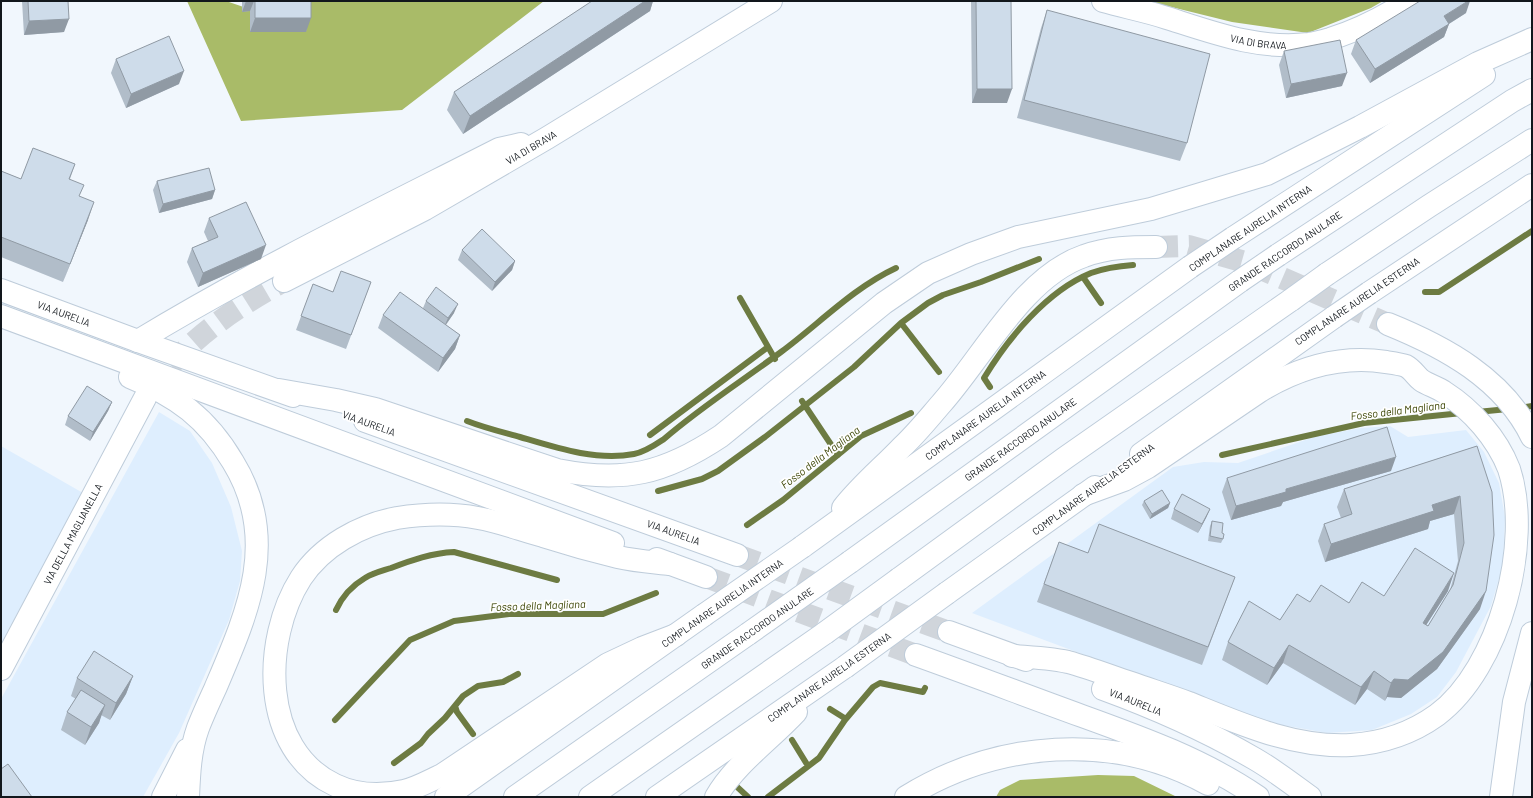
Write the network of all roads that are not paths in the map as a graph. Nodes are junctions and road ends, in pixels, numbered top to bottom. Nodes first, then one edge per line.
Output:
1 (771, 1) edge
2 (1103, 1) edge
3 (1409, 1) edge
4 (1532, 39) edge
5 (1532, 44) edge
6 (1532, 90) edge
7 (547, 138) junction
8 (1532, 140) edge
9 (1532, 185) edge
10 (1156, 247) tunnel mouth
11 (284, 281) tunnel mouth
12 (1, 290) edge
13 (1, 316) edge
14 (1, 321) edge
15 (1388, 324) tunnel mouth
16 (138, 341) junction
17 (279, 390) junction
18 (145, 398) tunnel mouth
19 (1530, 433) edge
20 (1083, 496) junction
21 (829, 528) junction
22 (737, 555) tunnel mouth
23 (670, 564) junction
24 (706, 577) tunnel mouth
25 (949, 632) tunnel mouth
26 (1532, 633) edge
27 (676, 635) junction
28 (916, 655) tunnel mouth
29 (1012, 656) junction
30 (1, 669) edge
31 (825, 681) junction
32 (198, 729) junction
33 (163, 797) edge
34 (188, 797) edge
35 (446, 797) edge
36 (515, 797) edge
37 (590, 797) edge
38 (657, 797) edge
39 (716, 797) edge
40 (906, 797) edge
41 (1230, 797) edge
42 (1258, 797) edge
43 (1310, 797) edge
44 (1501, 797) edge

1 - 7 main road, VIA DI BRAVA
2 - 3 main road, VIA DI BRAVA
4 - 17 main road
5 - 21 main road, COMPLANARE AURELIA INTERNA, bridge
6 - 36 main road, GRANDE RACCORDO ANULARE, bridge
7 - 11 main road, VIA DI BRAVA
7 - 16 main road
8 - 37 main road, bridge
9 - 20 main road, COMPLANARE AURELIA ESTERNA, bridge
10 - 21 main road
12 - 16 main road, VIA AURELIA
13 - 23 main road
14 - 32 main road
15 - 19 main road
16 - 17 main road, VIA AURELIA
17 - 22 main road, VIA AURELIA
18 - 30 main road, VIA DELLA MAGLIANELLA
20 - 29 main road
20 - 31 main road, COMPLANARE AURELIA ESTERNA, bridge
21 - 27 main road, COMPLANARE AURELIA INTERNA, bridge
23 - 24 main road
23 - 27 main road
25 - 29 main road, VIA AURELIA
26 - 44 main road
27 - 35 main road, COMPLANARE AURELIA INTERNA
28 - 42 main road
29 - 43 main road, VIA AURELIA
31 - 38 main road, COMPLANARE AURELIA ESTERNA
31 - 39 main road
32 - 33 main road
32 - 34 main road
40 - 41 main road

